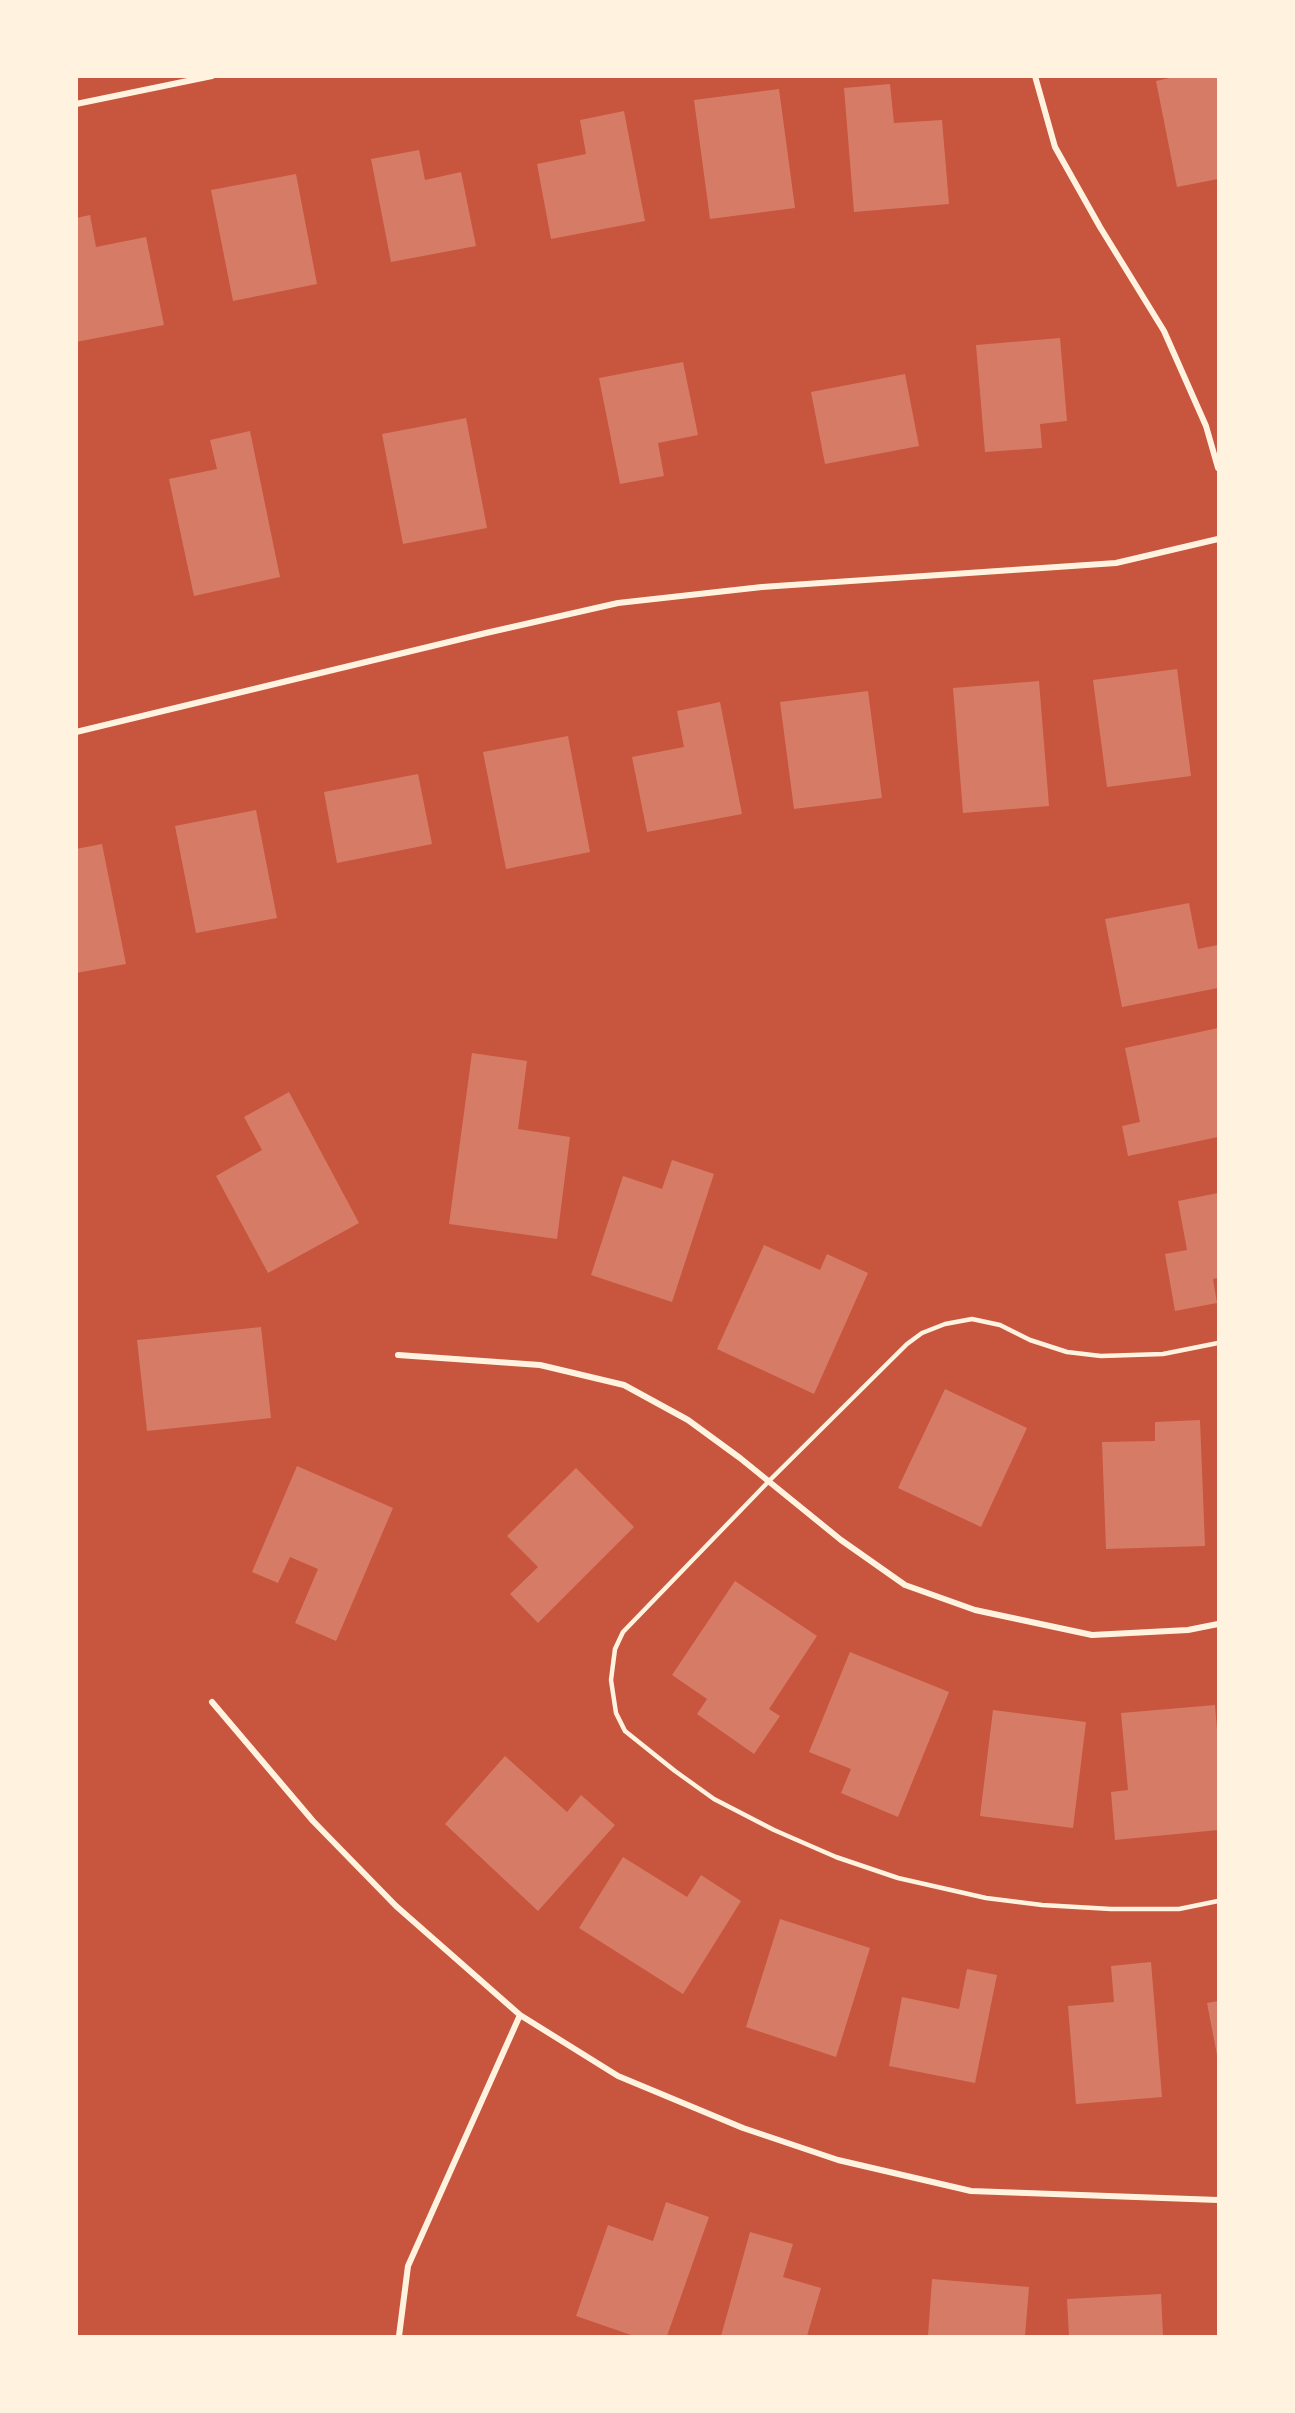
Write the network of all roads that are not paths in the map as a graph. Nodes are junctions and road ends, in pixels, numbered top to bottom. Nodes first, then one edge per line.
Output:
1 (212, 76) edge
2 (1035, 76) edge
3 (76, 104) edge
4 (1218, 468) edge
5 (1218, 539) edge
6 (76, 732) edge
7 (1218, 1343) edge
8 (398, 1355) dead end
9 (769, 1481) junction
10 (1218, 1624) edge
11 (212, 1702) dead end
12 (1218, 1901) edge
13 (520, 2015) junction
14 (1218, 2200) edge
15 (399, 2337) edge

1 - 3 street
2 - 4 street
5 - 6 street
7 - 9 lane
8 - 9 street
9 - 10 street
9 - 12 lane
11 - 13 street
13 - 14 street
13 - 15 street

